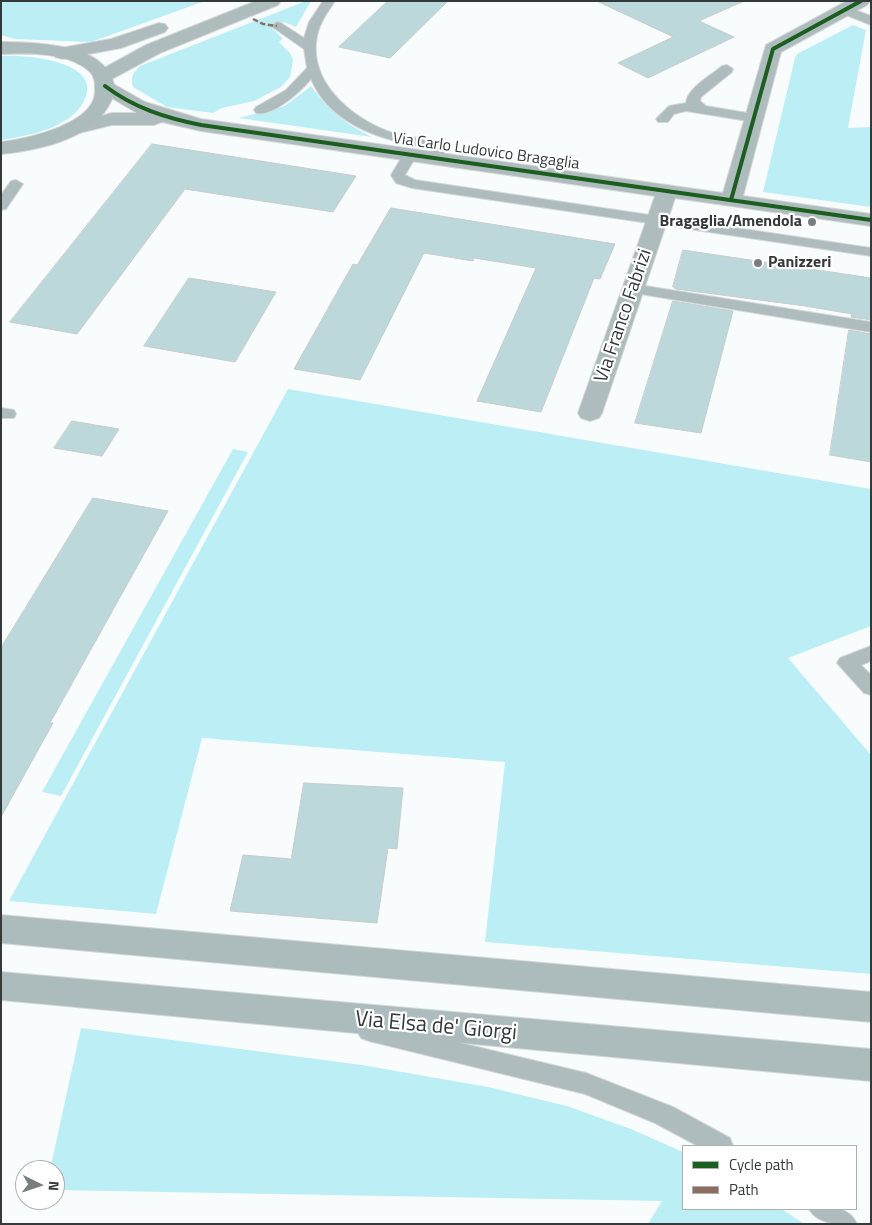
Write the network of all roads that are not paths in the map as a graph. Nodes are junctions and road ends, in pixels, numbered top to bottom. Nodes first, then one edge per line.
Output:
1 (230, 1) edge
2 (272, 1) edge
3 (329, 1) edge
4 (857, 7) edge
5 (871, 21) edge
6 (276, 26) dead end
7 (5, 47) edge
8 (309, 47) junction
9 (62, 53) junction
10 (312, 68) junction
11 (727, 69) dead end
12 (103, 81) junction
13 (696, 107) junction
14 (261, 110) dead end
15 (754, 118) junction
16 (664, 119) dead end
17 (181, 121) junction
18 (72, 129) junction
19 (1, 148) edge
20 (410, 154) junction
21 (434, 158) junction
22 (16, 184) dead end
23 (667, 190) junction
24 (731, 200) junction
25 (1, 206) edge
26 (657, 220) junction
27 (871, 220) edge
28 (871, 252) edge
29 (633, 289) junction
30 (871, 327) edge
31 (590, 413) dead end
32 (871, 653) edge
33 (871, 688) edge
34 (1, 929) edge
35 (1, 986) edge
36 (871, 1006) edge
37 (305, 1015) junction
38 (871, 1065) edge
39 (718, 1145) edge
40 (823, 1210) edge
41 (844, 1224) edge

1 - 9 street
2 - 12 street
3 - 8 lane
4 - 5 lane
4 - 15 street
6 - 8 lane
7 - 9 main road
8 - 10 lane
9 - 12 main road
10 - 14 lane
10 - 21 lane
11 - 13 lane
12 - 17 street, Via Carlo Ludovico Bragaglia
12 - 18 main road
13 - 15 lane
13 - 16 lane
15 - 24 street
17 - 18 street, Via Carlo Ludovico Bragaglia
17 - 20 street, Via Carlo Ludovico Bragaglia
18 - 19 main road
20 - 21 street, Via Carlo Ludovico Bragaglia
20 - 26 lane
21 - 23 street, Via Carlo Ludovico Bragaglia
22 - 25 lane
23 - 24 street, Via Carlo Ludovico Bragaglia
23 - 26 street, Via Franco Fabrizi
24 - 27 street, Via Carlo Ludovico Bragaglia
26 - 28 lane
26 - 29 street, Via Franco Fabrizi
29 - 30 lane
29 - 31 street, Via Franco Fabrizi
32 - 33 lane
34 - 36 main road
35 - 37 main road, Via Elsa de' Giorgi
37 - 38 main road, Via Elsa de' Giorgi
37 - 39 lane
40 - 41 lane

